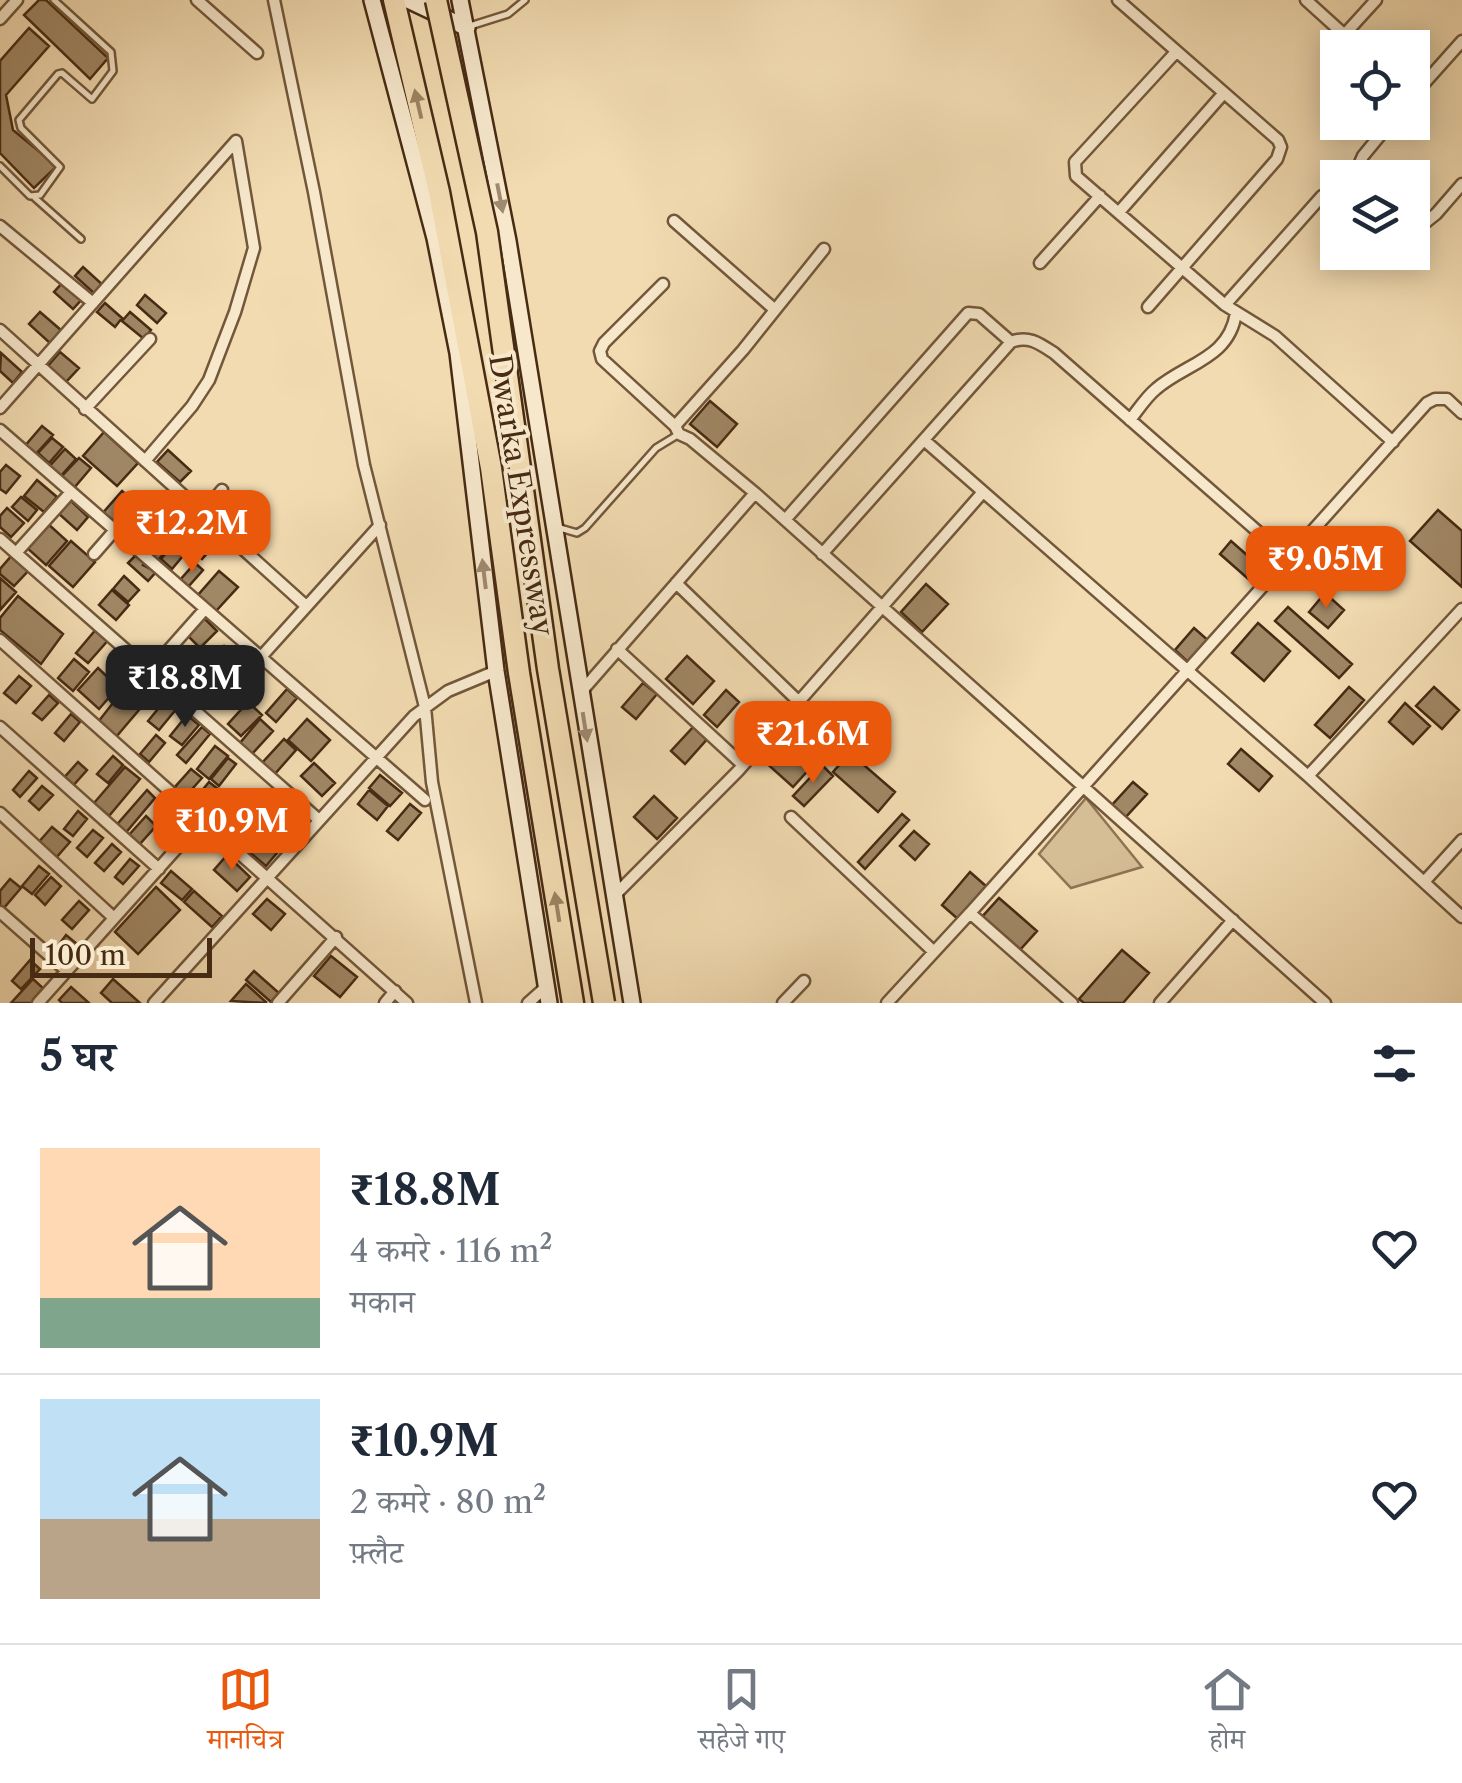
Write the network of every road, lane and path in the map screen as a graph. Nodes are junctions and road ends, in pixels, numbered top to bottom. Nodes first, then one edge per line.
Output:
1 (17, 0) edge
2 (54, 0) edge
3 (197, 0) edge
4 (274, 0) edge
5 (372, 0) edge
6 (394, 0) edge
7 (408, 0) edge
8 (436, 0) edge
9 (460, 0) edge
10 (524, 0) edge
11 (1118, 0) edge
12 (1306, 0) edge
13 (1376, 0) edge
14 (2, 12) edge
15 (466, 28) junction
16 (1340, 30) edge
17 (1349, 30) edge
18 (1461, 42) edge
19 (1176, 52) junction
20 (257, 53) dead end
21 (1430, 77) edge
22 (1223, 94) junction
23 (1376, 140) edge
24 (1361, 160) edge
25 (0, 166) edge
26 (1462, 184) edge
27 (1100, 196) junction
28 (34, 198) junction
29 (1320, 198) edge
30 (1120, 211) junction
31 (1430, 218) edge
32 (674, 221) dead end
33 (0, 226) edge
34 (81, 239) dead end
35 (824, 249) dead end
36 (1040, 263) dead end
37 (1183, 267) junction
38 (663, 284) dead end
39 (93, 303) junction
40 (1225, 305) junction
41 (1148, 307) dead end
42 (774, 309) junction
43 (1236, 313) junction
44 (0, 330) edge
45 (150, 339) dead end
46 (1011, 342) junction
47 (36, 366) junction
48 (0, 408) edge
49 (85, 409) junction
50 (1462, 413) edge
51 (1130, 420) junction
52 (0, 430) edge
53 (677, 430) junction
54 (924, 440) junction
55 (1394, 442) junction
56 (145, 462) junction
57 (222, 490) dead end
58 (71, 492) junction
59 (983, 492) junction
60 (754, 493) junction
61 (202, 514) junction
62 (785, 520) junction
63 (380, 525) junction
64 (557, 528) junction
65 (115, 530) junction
66 (0, 539) edge
67 (16, 553) junction
68 (94, 554) dead end
69 (822, 554) junction
70 (1289, 559) junction
71 (676, 583) junction
72 (305, 605) junction
73 (881, 607) junction
74 (1462, 608) edge
75 (205, 609) junction
76 (2, 645) edge
77 (617, 649) junction
78 (261, 658) junction
79 (496, 671) junction
80 (150, 672) junction
81 (1187, 673) junction
82 (580, 694) junction
83 (797, 700) junction
84 (424, 706) junction
85 (0, 727) edge
86 (376, 756) junction
87 (743, 765) junction
88 (1308, 776) junction
89 (1082, 785) junction
90 (425, 800) dead end
91 (0, 813) edge
92 (791, 817) dead end
93 (203, 819) junction
94 (319, 820) junction
95 (1462, 840) edge
96 (159, 869) junction
97 (268, 876) junction
98 (1424, 882) junction
99 (613, 897) junction
100 (0, 912) edge
101 (970, 913) junction
102 (1462, 917) edge
103 (114, 918) junction
104 (1233, 920) junction
105 (336, 938) junction
106 (934, 952) junction
107 (67, 971) junction
108 (804, 981) dead end
109 (394, 991) junction
110 (547, 995) edge
111 (1318, 1001) edge
112 (38, 1003) edge
113 (154, 1003) edge
114 (278, 1003) edge
115 (385, 1003) edge
116 (408, 1003) edge
117 (476, 1003) edge
118 (528, 1003) edge
119 (573, 1003) edge
120 (604, 1003) edge
121 (632, 1003) edge
122 (782, 1003) edge
123 (887, 1003) edge
124 (1072, 1003) edge
125 (1160, 1003) edge

1 - 14 street
2 - 28 lane
3 - 20 street
4 - 63 street
79 -> 5 street
119 -> 6 highway, Dwarka Expressway
7 - 15 street
8 - 120 highway, Dwarka Expressway, bridge
9 - 15 street
10 - 15 lane
11 - 19 street
12 - 16 street
13 - 17 street
15 -> 64 street
18 - 21 street
19 - 22 street
19 - 27 street
22 - 30 street
22 - 37 street
23 - 24 street
25 - 28 lane
26 - 31 street
27 - 30 street
27 - 36 street
28 - 34 lane
29 - 40 street
30 - 37 street
32 - 42 street
33 - 39 street
35 - 42 street
37 - 40 street
37 - 41 street
38 - 53 street
39 - 47 street
39 - 56 street
40 - 43 street
42 - 53 street
43 - 51 street
43 - 55 street
44 - 47 street
45 - 49 street
46 - 51 street
46 - 54 street
46 - 62 street
47 - 48 street
47 - 49 street
49 - 56 street
50 - 55 street
51 - 70 street
52 - 58 street
53 - 60 street
53 - 64 lane
54 - 59 street
54 - 69 street
55 - 70 street
56 - 61 street
57 - 61 street
58 - 65 street
58 - 67 street
59 - 73 street
59 - 81 street
60 - 62 street
60 - 71 street
61 - 72 street
62 - 69 street
63 - 72 street
63 - 84 street
64 - 82 street
65 - 68 street
65 - 75 street
66 - 67 street
67 - 80 street
69 - 73 street
70 - 81 street
71 - 77 street
71 - 83 street
72 - 78 street
73 - 83 street
73 - 89 street
74 - 88 street
75 - 78 street
75 - 80 street
76 - 93 street
77 - 82 street
77 - 87 street
78 - 86 street
79 - 84 street
79 - 110 street
80 - 94 street
81 - 88 street
81 - 89 street
82 -> 99 street
83 - 87 street
84 - 86 street
84 - 117 street
85 - 96 street
86 - 90 street
86 - 94 street
87 - 99 street
88 - 98 street
89 - 101 street
89 - 104 street
91 - 103 street
92 - 106 street
93 - 96 street
93 - 97 street
94 - 97 street
95 - 98 street
96 - 103 street
97 - 105 street
97 - 113 street
98 - 102 street
99 - 121 street
100 - 107 street
101 - 106 street
101 - 124 street
103 - 107 street
104 - 111 street
104 - 125 street
105 - 109 street
105 - 114 street
106 - 123 street
107 - 112 street
108 - 122 street
109 - 115 street
109 - 116 street
110 - 118 street

